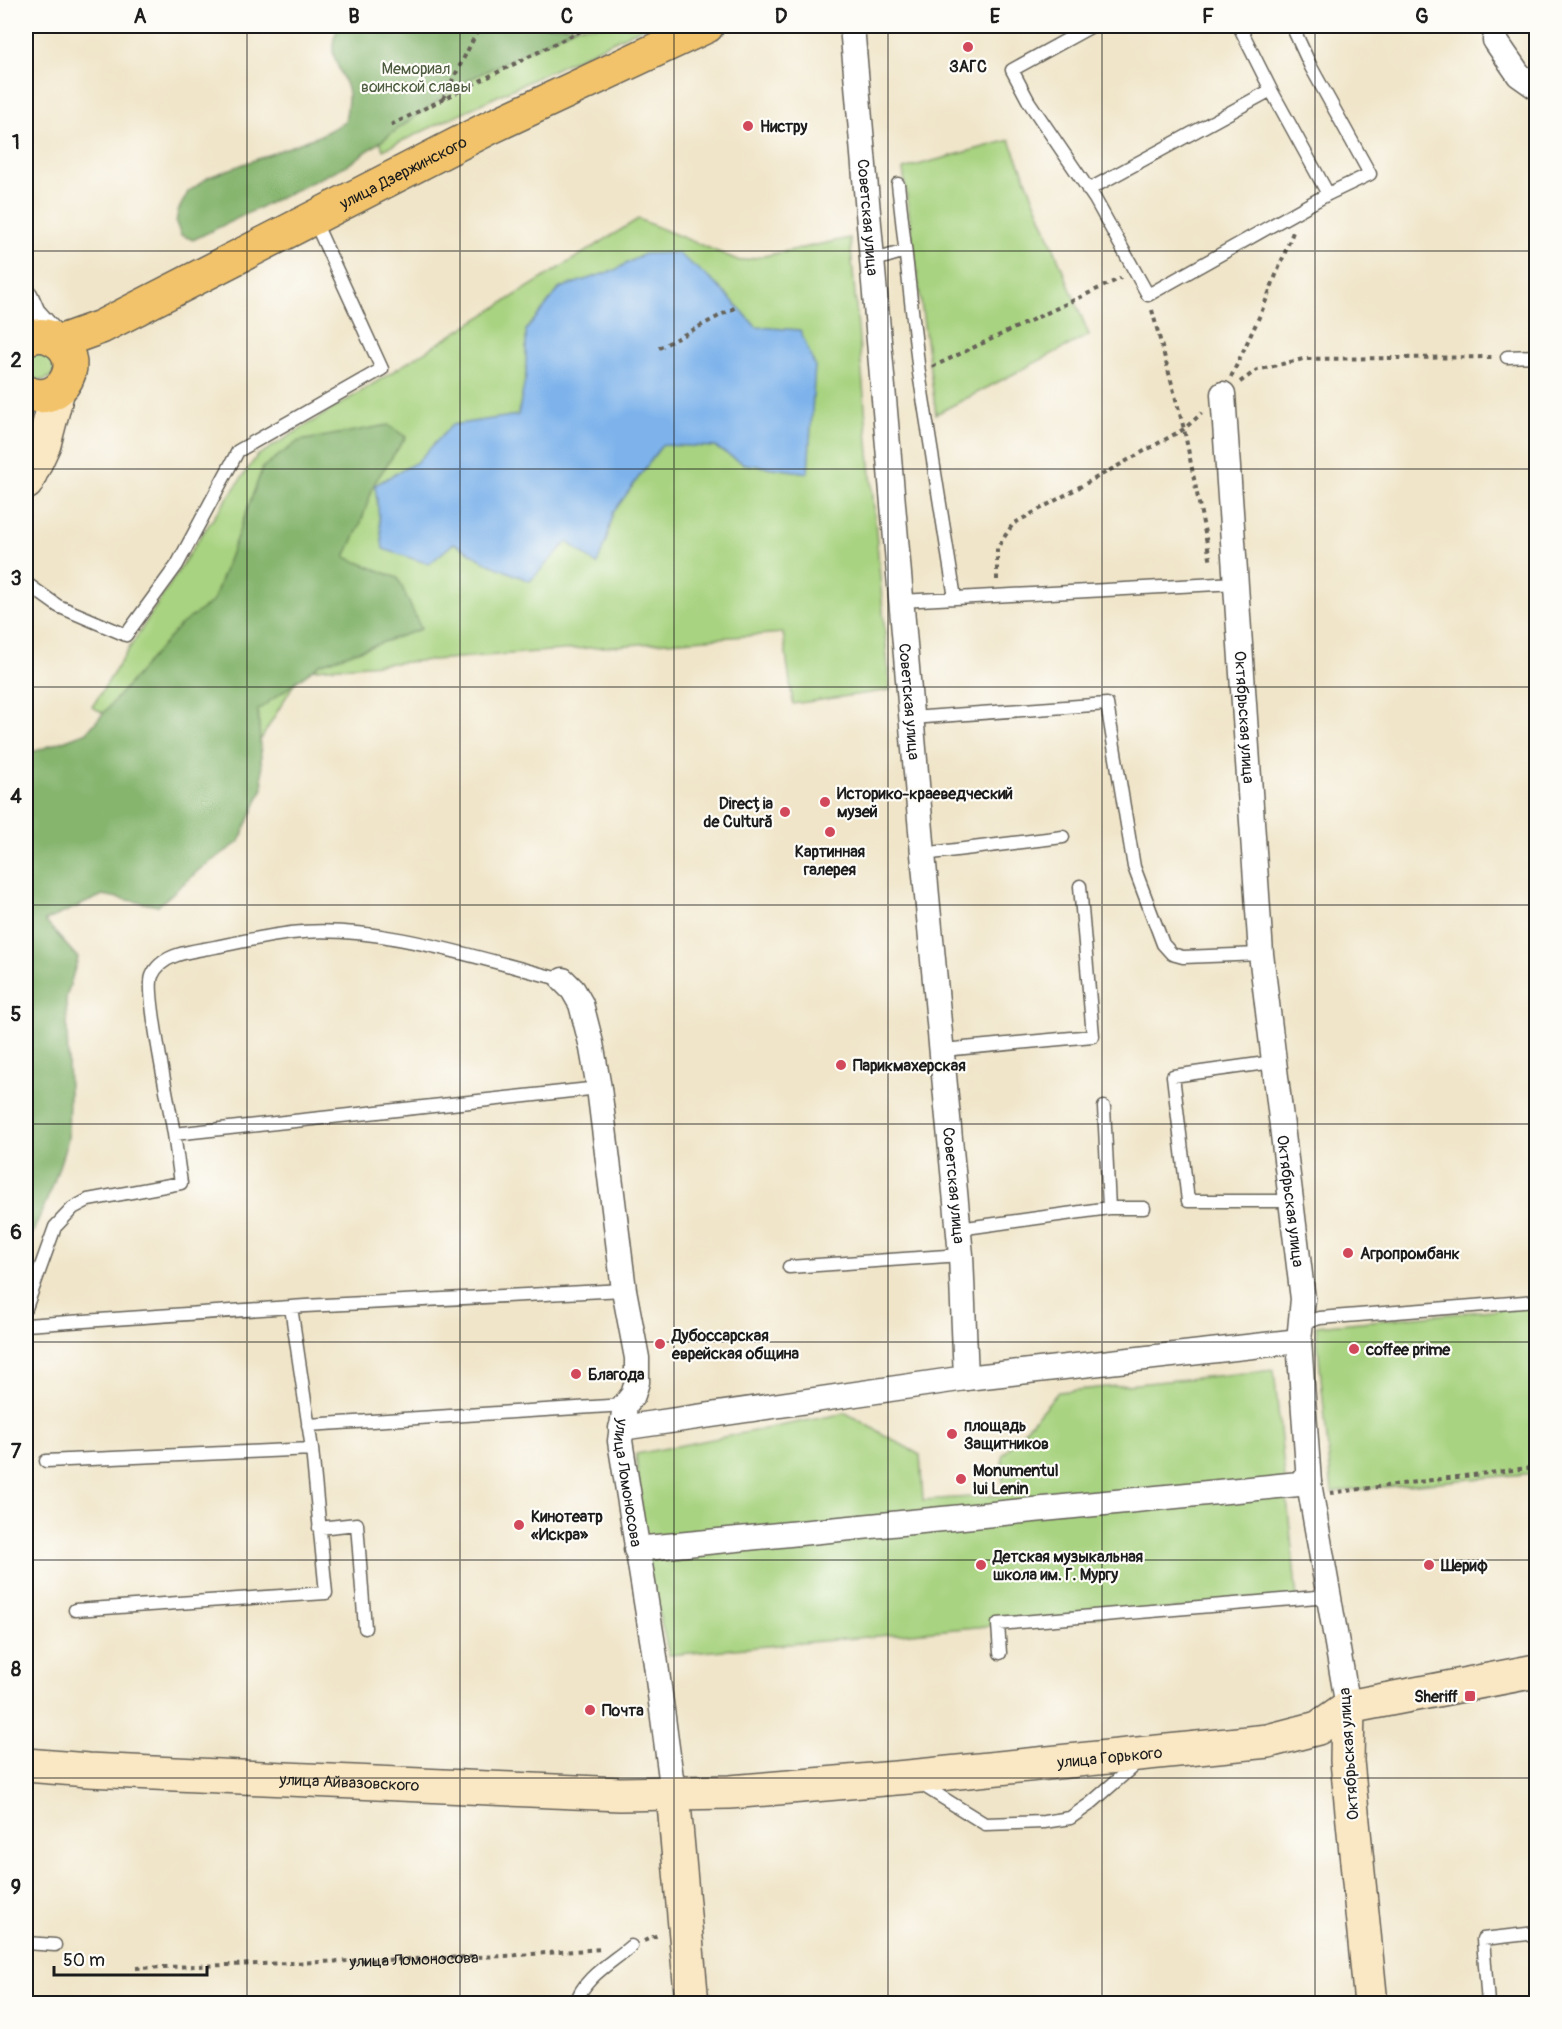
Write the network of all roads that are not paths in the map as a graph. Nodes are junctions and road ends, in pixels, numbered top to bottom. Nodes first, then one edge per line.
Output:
1 (707, 26) edge
2 (852, 26) edge
3 (1092, 26) edge
4 (1239, 26) edge
5 (1292, 26) edge
6 (1492, 37) dead end
7 (1536, 87) edge
8 (1271, 90) junction
9 (898, 184) dead end
10 (1088, 190) junction
11 (1328, 195) junction
12 (314, 219) junction
13 (905, 251) junction
14 (872, 261) junction
15 (27, 320) edge
16 (1536, 356) edge
17 (1507, 357) dead end
18 (44, 379) edge
19 (1223, 394) road end
20 (26, 483) edge
21 (26, 583) edge
22 (1225, 584) junction
23 (956, 598) junction
24 (901, 601) junction
25 (911, 718) junction
26 (1063, 837) dead end
27 (923, 854) junction
28 (1080, 885) dead end
29 (1261, 954) junction
30 (563, 980) joint
31 (943, 1050) junction
32 (1273, 1062) junction
33 (599, 1088) junction
34 (1104, 1107) dead end
35 (174, 1134) junction
36 (1291, 1201) junction
37 (1109, 1208) junction
38 (1144, 1208) dead end
39 (959, 1229) junction
40 (962, 1255) junction
41 (789, 1267) dead end
42 (624, 1290) junction
43 (1536, 1301) edge
44 (291, 1307) junction
45 (26, 1308) edge
46 (26, 1325) edge
47 (1299, 1332) junction
48 (966, 1378) junction
49 (623, 1417) junction
50 (308, 1425) junction
51 (312, 1449) junction
52 (46, 1461) dead end
53 (1310, 1490) junction
54 (320, 1528) junction
55 (26, 1545) edge
56 (636, 1549) junction
57 (1329, 1596) junction
58 (26, 1601) edge
59 (75, 1610) dead end
60 (365, 1628) dead end
61 (1000, 1653) dead end
62 (1536, 1671) edge
63 (1348, 1707) junction
64 (1150, 1752) junction
65 (26, 1765) edge
66 (908, 1777) junction
67 (673, 1793) junction
68 (1536, 1933) edge
69 (26, 1943) edge
70 (55, 1945) dead end
71 (632, 1946) road end
72 (576, 2004) edge
73 (693, 2004) edge
74 (1371, 2004) edge
75 (1488, 2004) edge

1 - 12 highway, улица Дзержинского
2 - 14 street, Советская улица
3 - 10 lane
4 - 8 lane
5 - 11 lane
6 - 7 street
8 - 10 lane
8 - 11 lane
9 - 13 lane
10 - 11 lane
12 - 18 highway, улица Дзержинского
12 - 21 lane
13 - 14 lane
13 - 23 lane
14 - 24 street, Советская улица
15 - 18 highway
16 - 17 lane
18 - 20 street
19 - 22 street, Октябрьская улица
22 - 23 lane
22 - 29 street, Октябрьская улица
23 - 24 lane
24 - 25 street, Советская улица
25 - 27 street, Советская улица
25 - 29 lane
26 - 27 lane
27 - 31 street, Советская улица
28 - 31 lane
29 - 32 street, Октябрьская улица
30 - 33 street, улица Ломоносова
30 - 35 lane
31 - 39 street, Советская улица
32 - 36 street, Октябрьская улица
32 - 36 lane
33 - 35 lane
33 - 42 street, улица Ломоносова
34 - 37 lane
35 - 45 lane
36 - 47 street, Октябрьская улица
37 - 38 lane
37 - 39 lane
39 - 40 street, Советская улица
40 - 41 lane
40 - 48 street, Советская улица
42 - 44 lane
42 - 49 street, улица Ломоносова
43 - 47 lane
44 - 46 lane
44 - 50 lane
47 - 48 street
47 - 53 street, Октябрьская улица
48 - 49 street
49 - 50 lane
49 - 56 street, улица Ломоносова
50 - 51 lane
51 - 52 lane
51 - 54 lane
53 - 56 street
53 - 57 street, Октябрьская улица
54 - 59 lane
54 - 60 lane
55 - 58 lane
56 - 67 street, улица Ломоносова
57 - 61 lane
57 - 63 street, Октябрьская улица
62 - 63 street, улица Горького
63 - 64 street, улица Горького
63 - 74 street, Октябрьская улица
64 - 66 street, улица Горького
64 - 66 lane
65 - 67 street, улица Айвазовского
66 - 67 street, улица Горького
67 - 73 street, улица Ломоносова
68 - 75 lane
69 - 70 lane
71 - 72 lane

